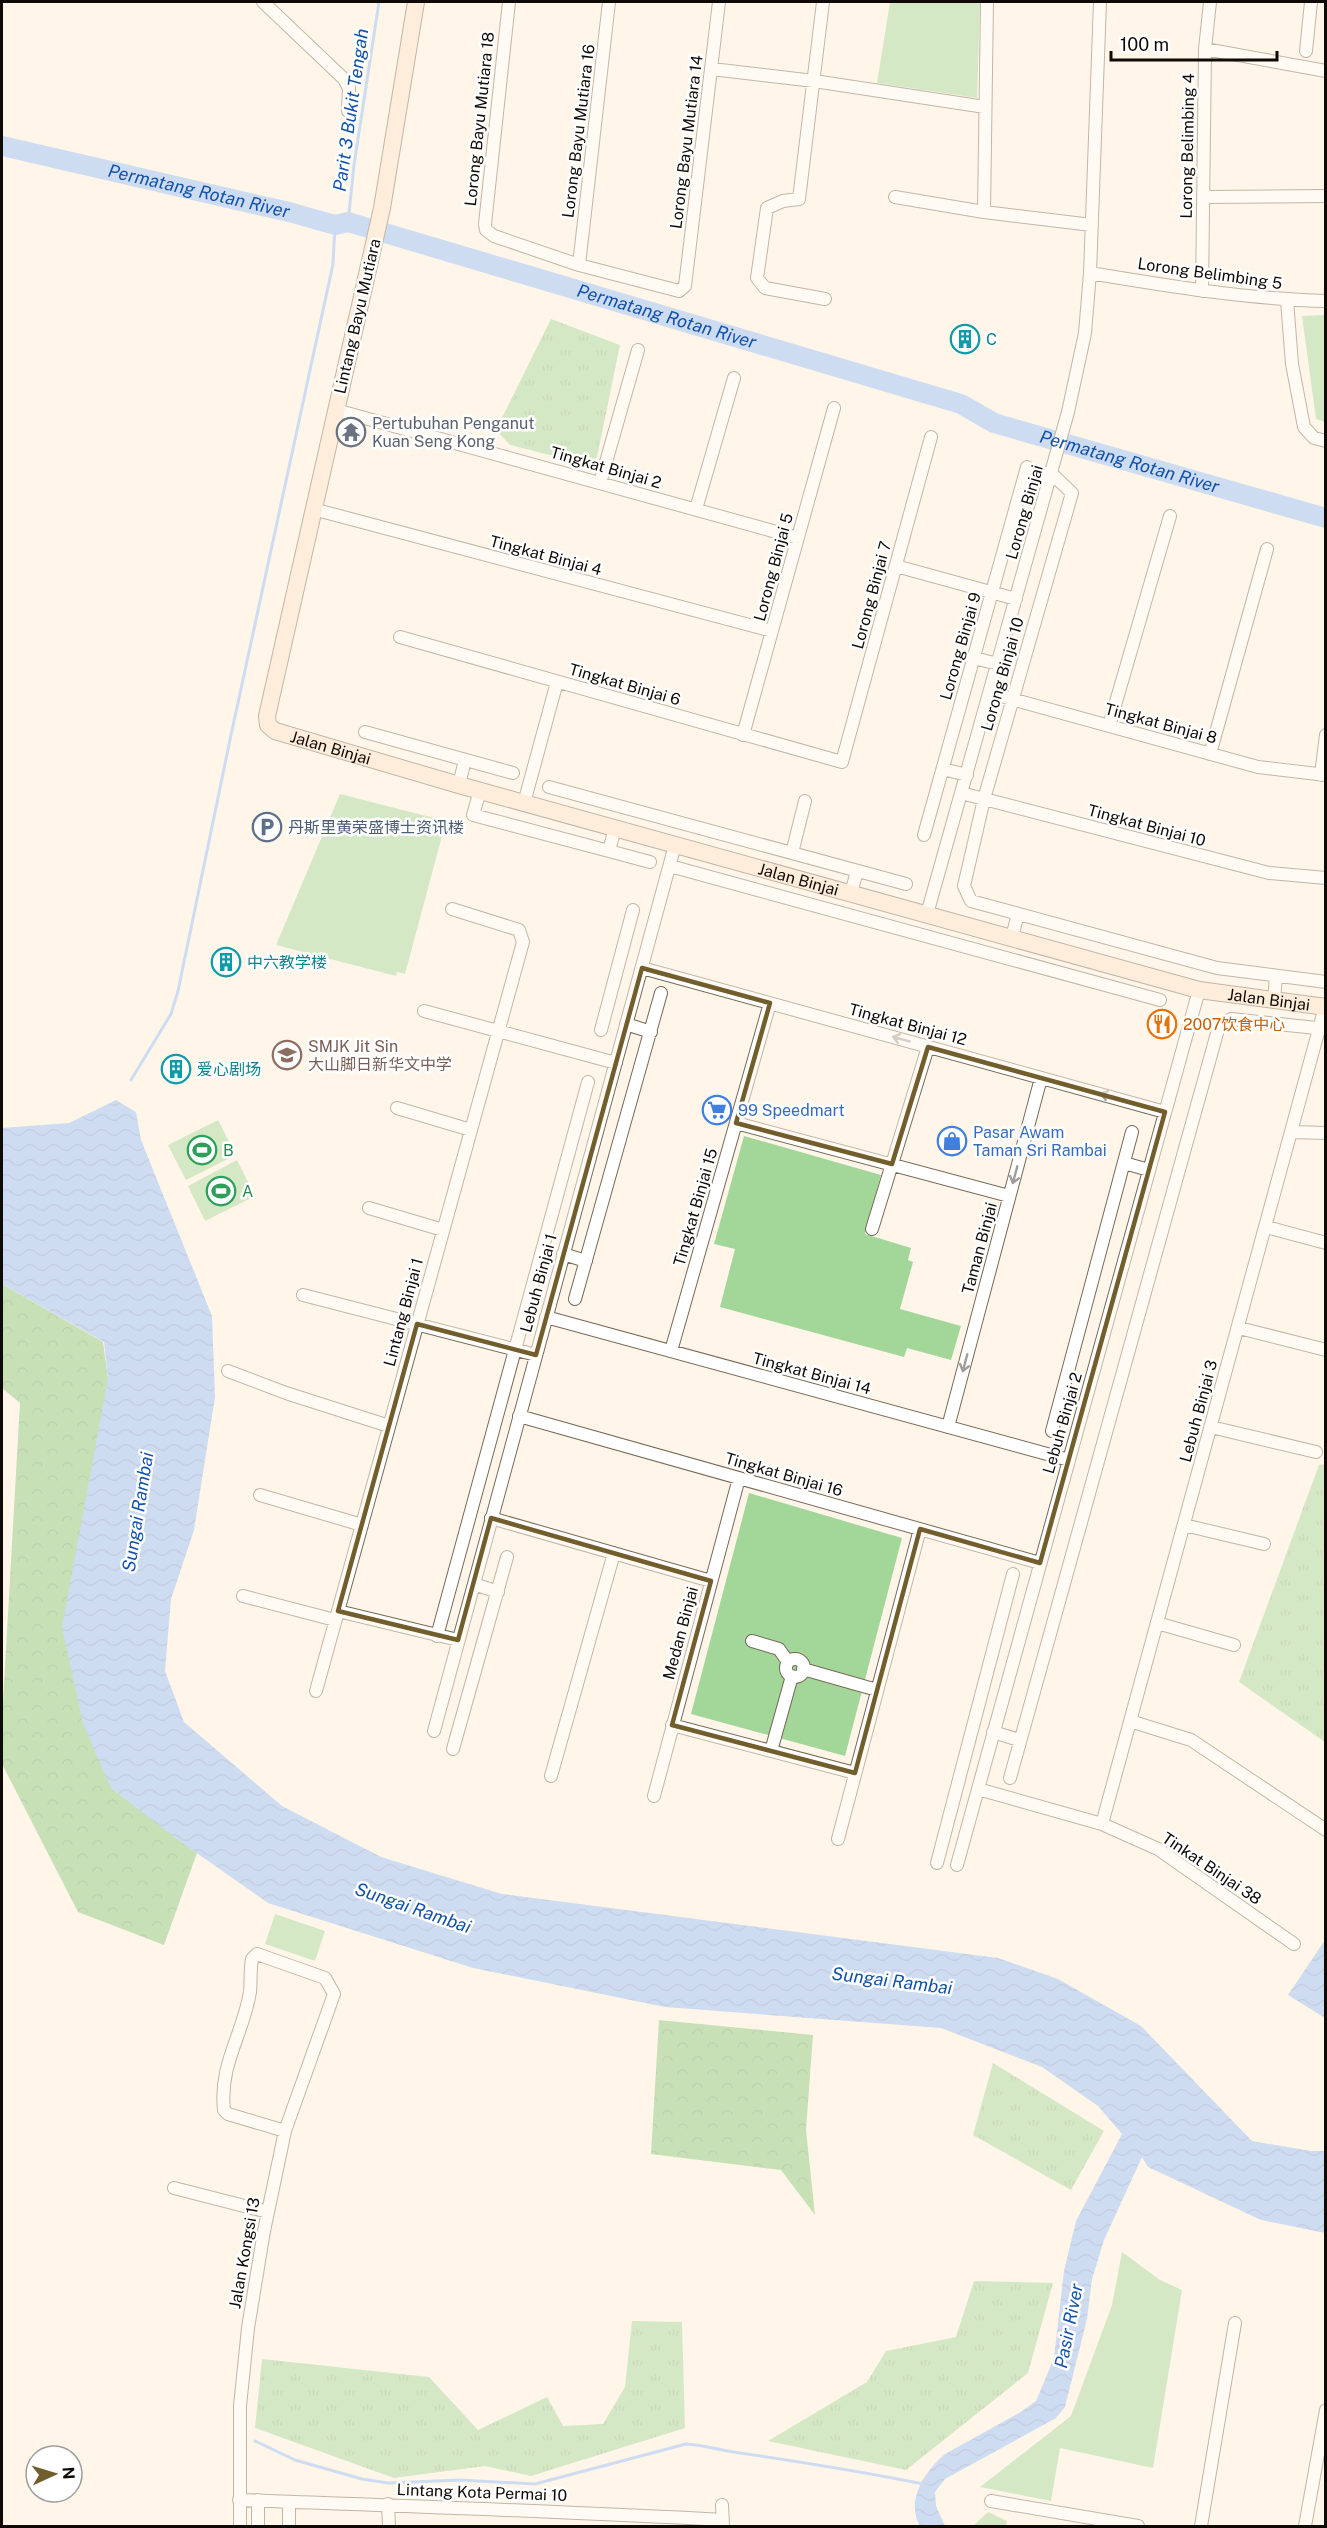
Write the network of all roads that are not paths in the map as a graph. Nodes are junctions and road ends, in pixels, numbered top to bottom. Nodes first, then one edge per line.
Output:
1 (263, 2) edge
2 (416, 2) edge
3 (509, 2) edge
4 (609, 2) edge
5 (719, 2) edge
6 (823, 2) edge
7 (987, 2) edge
8 (1100, 2) edge
9 (1210, 2) edge
10 (1311, 2) edge
11 (1205, 49) junction
12 (1306, 51) dead end
13 (712, 69) junction
14 (1326, 71) edge
15 (814, 81) junction
16 (986, 107) junction
17 (348, 111) dead end
18 (1326, 196) edge
19 (895, 197) dead end
20 (1203, 197) junction
21 (984, 212) junction
22 (1092, 225) junction
23 (579, 265) junction
24 (1090, 273) junction
25 (1202, 291) junction
26 (825, 299) dead end
27 (1287, 300) junction
28 (1326, 302) edge
29 (638, 350) dead end
30 (734, 378) dead end
31 (834, 408) dead end
32 (336, 410) junction
33 (931, 437) dead end
34 (1326, 441) edge
35 (1053, 468) junction
36 (600, 483) junction
37 (313, 509) junction
38 (696, 509) junction
39 (1170, 516) dead end
40 (798, 538) junction
41 (1267, 549) dead end
42 (896, 566) junction
43 (992, 593) junction
44 (1016, 599) junction
45 (772, 632) junction
46 (400, 637) dead end
47 (974, 658) junction
48 (998, 664) junction
49 (557, 682) junction
50 (990, 693) junction
51 (1012, 699) junction
52 (1109, 726) junction
53 (275, 731) joint
54 (365, 732) dead end
55 (743, 735) junction
56 (1326, 735) edge
57 (1210, 754) junction
58 (465, 760) junction
59 (842, 762) joint
60 (943, 770) junction
61 (513, 773) dead end
62 (967, 775) junction
63 (1323, 775) edge
64 (459, 785) junction
65 (549, 787) dead end
66 (480, 791) junction
67 (962, 793) junction
68 (598, 800) junction
69 (984, 800) junction
70 (805, 801) dead end
71 (524, 803) junction
72 (593, 822) junction
73 (615, 828) junction
74 (924, 835) dead end
75 (675, 845) junction
76 (609, 851) junction
77 (792, 853) junction
78 (650, 862) dead end
79 (670, 866) junction
80 (763, 869) junction
81 (857, 871) junction
82 (1326, 878) edge
83 (906, 884) dead end
84 (758, 890) junction
85 (851, 893) junction
86 (452, 909) dead end
87 (633, 910) dead end
88 (927, 914) junction
89 (1018, 914) junction
90 (1012, 937) junction
91 (642, 968) junction
92 (1135, 971) junction
93 (1276, 976) junction
94 (1326, 982) edge
95 (1199, 990) junction
96 (1130, 992) junction
97 (661, 993) dead end
98 (1160, 1000) dead end
99 (1274, 1000) junction
100 (770, 1003) junction
101 (608, 1005) junction
102 (1325, 1007) edge
103 (424, 1011) dead end
104 (630, 1011) junction
105 (626, 1024) junction
106 (1323, 1029) edge
107 (601, 1030) dead end
108 (498, 1031) junction
109 (651, 1032) junction
110 (928, 1047) junction
111 (616, 1064) junction
112 (1041, 1078) junction
113 (588, 1082) dead end
114 (397, 1108) dead end
115 (1165, 1112) junction
116 (736, 1123) junction
117 (471, 1130) junction
118 (1132, 1132) dead end
119 (1292, 1132) junction
120 (1326, 1133) edge
121 (1124, 1163) junction
122 (892, 1164) junction
123 (1149, 1170) junction
124 (1009, 1196) junction
125 (369, 1208) dead end
126 (1266, 1227) junction
127 (872, 1229) dead end
128 (443, 1230) junction
129 (1326, 1244) edge
130 (563, 1254) junction
131 (586, 1261) junction
132 (303, 1295) dead end
133 (575, 1299) dead end
134 (546, 1317) junction
135 (417, 1324) junction
136 (1239, 1328) junction
137 (515, 1349) junction
138 (1326, 1350) edge
139 (671, 1351) junction
140 (536, 1355) junction
141 (228, 1371) dead end
142 (1064, 1391) junction
143 (1086, 1397) junction
144 (519, 1416) junction
145 (389, 1426) junction
146 (948, 1427) junction
147 (1211, 1427) junction
148 (1052, 1431) dead end
149 (1316, 1452) dead end
150 (1069, 1460) junction
151 (738, 1478) junction
152 (260, 1495) dead end
153 (491, 1518) junction
154 (362, 1525) junction
155 (1184, 1525) junction
156 (920, 1529) junction
157 (1264, 1545) dead end
158 (614, 1553) junction
159 (507, 1557) dead end
160 (1040, 1563) junction
161 (1014, 1574) dead end
162 (711, 1581) junction
163 (474, 1584) junction
164 (498, 1592) junction
165 (243, 1596) dead end
166 (337, 1616) junction
167 (1157, 1623) junction
168 (437, 1636) junction
169 (458, 1640) junction
170 (752, 1641) dead end
171 (1234, 1645) dead end
172 (788, 1662) junction
173 (803, 1669) junction
174 (792, 1676) junction
175 (877, 1690) junction
176 (316, 1691) dead end
177 (1130, 1722) junction
178 (672, 1725) junction
179 (434, 1731) dead end
180 (993, 1732) junction
181 (1019, 1740) junction
182 (453, 1749) dead end
183 (771, 1751) junction
184 (855, 1773) junction
185 (551, 1776) dead end
186 (1010, 1778) dead end
187 (978, 1789) junction
188 (654, 1796) dead end
189 (1102, 1824) junction
190 (1326, 1830) edge
191 (838, 1839) dead end
192 (937, 1863) dead end
193 (957, 1865) dead end
194 (1294, 1944) dead end
195 (285, 2131) junction
196 (174, 2188) dead end
197 (268, 2212) junction
198 (1235, 2323) dead end
199 (1326, 2410) edge
200 (239, 2500) junction
201 (258, 2500) junction
202 (991, 2501) dead end
203 (289, 2502) junction
204 (388, 2504) junction
205 (722, 2505) dead end
206 (623, 2521) edge
207 (723, 2523) edge
208 (240, 2526) edge
209 (258, 2526) edge
210 (289, 2526) edge
211 (389, 2526) edge
212 (1138, 2526) edge
213 (1201, 2526) edge
214 (1305, 2526) edge

1 - 17 street
2 - 32 street, Lintang Bayu Mutiara
3 - 23 street, Lorong Bayu Mutiara 18
4 - 23 street, Lorong Bayu Mutiara 16
5 - 13 street, Lorong Bayu Mutiara 14
6 - 15 street
7 - 16 street
8 - 22 street, Lorong Binjai
9 - 11 street, Lorong Belimbing 4
10 - 12 street
11 - 14 street
11 - 20 street, Lorong Belimbing 4
13 - 15 street
13 - 23 street, Lorong Bayu Mutiara 14
15 - 16 street
15 - 26 street
16 - 21 street
18 - 20 street
19 - 21 street
20 - 25 street, Lorong Belimbing 4
21 - 22 street
22 - 24 street, Lorong Binjai
24 - 25 street, Lorong Belimbing 5
24 - 35 street, Lorong Binjai
25 - 27 street, Lorong Belimbing 5
27 - 28 street, Lorong Belimbing 5
27 - 34 street
29 - 36 street
30 - 38 street
31 - 40 street, Lorong Binjai 5
32 - 36 street, Tingkat Binjai 2
32 - 37 street, Lintang Bayu Mutiara
33 - 42 street, Lorong Binjai 7
35 - 43 street, Lorong Binjai 9
35 - 44 street, Lorong Binjai
35 - 51 street, Lorong Binjai 10
36 - 38 street, Tingkat Binjai 2
37 - 45 street, Tingkat Binjai 4
37 - 53 street, Lintang Bayu Mutiara
38 - 40 street, Tingkat Binjai 2
39 - 52 street
40 - 45 street, Lorong Binjai 5
41 - 57 street
42 - 43 street
42 - 59 street, Lorong Binjai 7
43 - 44 street
43 - 47 street, Lorong Binjai 9
44 - 48 street, Lorong Binjai
45 - 55 street, Lorong Binjai 5
46 - 49 street, Tingkat Binjai 6
47 - 48 street
47 - 60 street, Lorong Binjai 9
48 - 50 street, Lorong Binjai
49 - 55 street, Tingkat Binjai 6
49 - 71 street
50 - 51 street, Tingkat Binjai 8
50 - 62 street, Lorong Binjai
51 - 52 street, Tingkat Binjai 8
51 - 69 street, Lorong Binjai 10
52 - 57 street, Tingkat Binjai 8
53 - 64 street, Jalan Binjai
54 - 58 street
55 - 59 street, Tingkat Binjai 6
56 - 63 street
57 - 63 street, Tingkat Binjai 8
58 - 61 street
58 - 64 street
60 - 62 street
60 - 74 street, Lorong Binjai 9
62 - 67 street, Lorong Binjai
64 - 66 street, Jalan Binjai
65 - 68 street
66 - 71 street, Jalan Binjai
66 - 76 street
67 - 69 street, Tingkat Binjai 10
67 - 88 street, Lorong Binjai
68 - 72 street
68 - 77 street
69 - 82 street, Tingkat Binjai 10
69 - 89 street, Lorong Binjai 10
70 - 77 street
71 - 72 street, Jalan Binjai
72 - 73 street, Jalan Binjai
73 - 75 street, Jalan Binjai
73 - 76 street
75 - 79 street, Lebuh Binjai 1
75 - 80 street, Jalan Binjai
76 - 78 street
77 - 81 street
79 - 84 street
79 - 91 street, Lebuh Binjai 1
80 - 84 street
80 - 85 street, Jalan Binjai
81 - 83 street
81 - 85 street
84 - 96 street
85 - 88 street, Jalan Binjai
86 - 108 street, Lintang Binjai 1
87 - 101 street
88 - 90 street, Jalan Binjai
89 - 90 street
89 - 93 street
90 - 92 street, Jalan Binjai
91 - 100 street, Tingkat Binjai 12
91 - 104 street, Lebuh Binjai 1
92 - 95 street, Jalan Binjai
92 - 96 street
93 - 94 street
93 - 99 street
95 - 99 street, Jalan Binjai
95 - 115 street, Lebuh Binjai 2
96 - 98 street
97 - 109 street
99 - 102 street, Jalan Binjai
110 -> 100 street, Tingkat Binjai 12
100 - 116 street, Tingkat Binjai 15
101 - 104 street
101 - 107 street
102 - 106 street, Lebuh Binjai 3
103 - 108 street
104 - 105 street, Lebuh Binjai 1
105 - 109 street
105 - 111 street, Lebuh Binjai 1
106 - 119 street, Lebuh Binjai 3
106 - 181 street
108 - 111 street
108 - 117 street, Lintang Binjai 1
109 - 131 street
110 - 112 street, Tingkat Binjai 12
110 - 122 street
111 - 130 street, Lebuh Binjai 1
115 -> 112 street, Tingkat Binjai 12
112 -> 124 street, Taman Binjai
113 - 137 street, Lebuh Binjai 1
114 - 117 street
115 - 123 street, Lebuh Binjai 2
116 - 122 street
116 - 139 street, Tingkat Binjai 15
117 - 128 street, Lintang Binjai 1
118 - 121 street
119 - 120 street
119 - 126 street, Lebuh Binjai 3
121 - 123 street
121 - 142 street
122 - 124 street
122 - 127 street
123 - 143 street, Lebuh Binjai 2
124 -> 146 street, Taman Binjai
125 - 128 street
126 - 129 street
126 - 136 street, Lebuh Binjai 3
128 - 135 street, Lintang Binjai 1
130 - 131 street
130 - 134 street, Lebuh Binjai 1
131 - 133 street
132 - 135 street
134 - 139 street, Tingkat Binjai 14
134 - 140 street, Lebuh Binjai 1
135 - 137 street
135 - 145 street, Lintang Binjai 1
136 - 138 street
136 - 147 street, Lebuh Binjai 3
137 - 140 street
137 - 168 street, Lebuh Binjai 1
139 - 146 street, Tingkat Binjai 14
140 - 144 street, Lebuh Binjai 1
141 - 145 street
142 - 143 street
142 - 148 street
143 - 150 street, Lebuh Binjai 2
144 - 151 street, Tingkat Binjai 16
144 - 153 street, Lebuh Binjai 1
145 - 154 street, Lintang Binjai 1
146 - 150 street, Tingkat Binjai 14
147 - 149 street
147 - 155 street, Lebuh Binjai 3
150 - 160 street, Lebuh Binjai 2
151 - 156 street, Tingkat Binjai 16
151 - 162 street, Medan Binjai
152 - 154 street
153 - 158 street
153 - 163 street, Lebuh Binjai 1
154 - 166 street, Lintang Binjai 1
155 - 157 street
155 - 167 street, Lebuh Binjai 3
156 - 160 street, Tingkat Binjai 16
156 - 175 street
158 - 162 street
158 - 185 street
159 - 164 street
160 - 180 street, Lebuh Binjai 2
161 - 192 street
162 - 178 street, Medan Binjai
163 - 164 street
163 - 169 street, Lebuh Binjai 1
164 - 182 street
165 - 166 street
166 - 168 street
166 - 176 street, Lintang Binjai 1
167 - 171 street
167 - 177 street, Lebuh Binjai 3
168 - 169 street
169 - 179 street, Lebuh Binjai 1
170 - 172 street
172 - 173 street
172 - 174 street
173 - 174 street
173 - 175 street
174 - 183 street
175 - 184 street
177 - 189 street, Lebuh Binjai 3
177 - 190 street
178 - 183 street
178 - 188 street, Medan Binjai
180 - 181 street
180 - 187 street, Lebuh Binjai 2
181 - 186 street
183 - 184 street
184 - 191 street
187 - 189 street, Tinkat Binjai 38
187 - 193 street, Lebuh Binjai 2
189 - 194 street, Tinkat Binjai 38
195 - 195 street, Jalan Kongsi 13
195 - 197 street, Jalan Kongsi 13
196 - 197 street
197 - 200 street, Jalan Kongsi 13
198 - 213 street
199 - 214 street
200 - 201 street, Lintang Kota Permai 10
200 - 208 street, Jalan Kongsi 13
201 - 203 street, Lintang Kota Permai 10
201 - 209 street
202 - 212 street
203 - 204 street, Lintang Kota Permai 10
203 - 210 street
204 - 206 street, Lintang Kota Permai 10
204 - 211 street
205 - 207 street
206 - 207 street, Lintang Kota Permai 10

